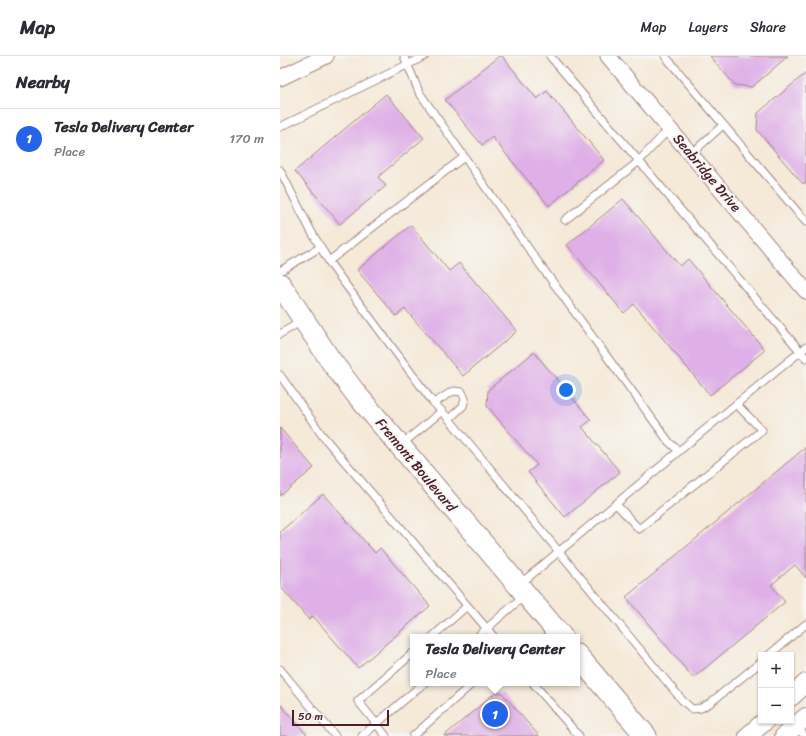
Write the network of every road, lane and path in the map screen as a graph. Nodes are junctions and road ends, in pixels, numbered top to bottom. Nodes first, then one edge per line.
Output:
1 (326, 56) edge
2 (404, 56) edge
3 (425, 56) edge
4 (550, 56) edge
5 (608, 56) edge
6 (664, 56) edge
7 (407, 64) junction
8 (280, 78) edge
9 (723, 125) junction
10 (280, 127) edge
11 (669, 129) junction
12 (690, 154) junction
13 (464, 157) junction
14 (638, 162) junction
15 (280, 170) edge
16 (565, 220) dead end
17 (806, 222) edge
18 (321, 247) junction
19 (329, 261) junction
20 (280, 271) edge
21 (280, 284) edge
22 (806, 290) edge
23 (304, 320) junction
24 (280, 334) edge
25 (803, 349) edge
26 (806, 358) edge
27 (280, 375) edge
28 (434, 403) junction
29 (736, 404) junction
30 (442, 411) junction
31 (449, 419) junction
32 (400, 446) junction
33 (679, 451) junction
34 (616, 504) junction
35 (558, 553) junction
36 (522, 590) junction
37 (467, 606) junction
38 (806, 624) edge
39 (486, 629) junction
40 (435, 634) edge
41 (480, 634) edge
42 (491, 634) edge
43 (559, 634) edge
44 (773, 652) edge
45 (410, 656) edge
46 (580, 659) edge
47 (758, 664) edge
48 (280, 669) edge
49 (806, 683) edge
50 (420, 686) edge
51 (470, 686) edge
52 (536, 686) edge
53 (794, 694) edge
54 (376, 724) junction
55 (336, 736) edge
56 (362, 736) edge
57 (386, 736) edge
58 (413, 736) edge
59 (579, 736) edge
60 (646, 736) edge

1 - 8 street
2 - 7 lane
3 - 7 lane
4 - 14 lane
5 - 11 street, Seabridge Drive
6 - 9 lane
7 - 10 lane
7 - 13 lane
9 - 12 lane
9 - 17 lane
11 - 12 street, Seabridge Drive
11 - 14 lane
12 - 22 street, Seabridge Drive
13 - 19 lane
13 - 33 lane
14 - 16 lane
14 - 25 lane
15 - 18 lane
18 - 19 lane
18 - 20 lane
19 - 28 lane
21 - 23 main road, Fremont Boulevard
23 - 24 lane
23 - 32 main road, Fremont Boulevard
25 - 26 lane
25 - 29 lane
27 - 37 lane
28 - 30 lane
28 - 31 lane
29 - 33 lane
29 - 34 lane
30 - 31 lane
30 - 32 lane
31 - 35 lane
32 - 36 main road, Fremont Boulevard
33 - 34 lane
34 - 35 lane
35 - 36 lane
35 - 47 lane
36 - 39 lane
36 - 43 main road, Fremont Boulevard
37 - 39 lane
37 - 40 lane
38 - 44 lane
39 - 41 lane
39 - 42 lane
45 - 54 lane
46 - 60 main road
48 - 55 lane
49 - 53 street
50 - 54 lane
51 - 58 lane
52 - 59 lane
54 - 56 lane
54 - 57 lane

